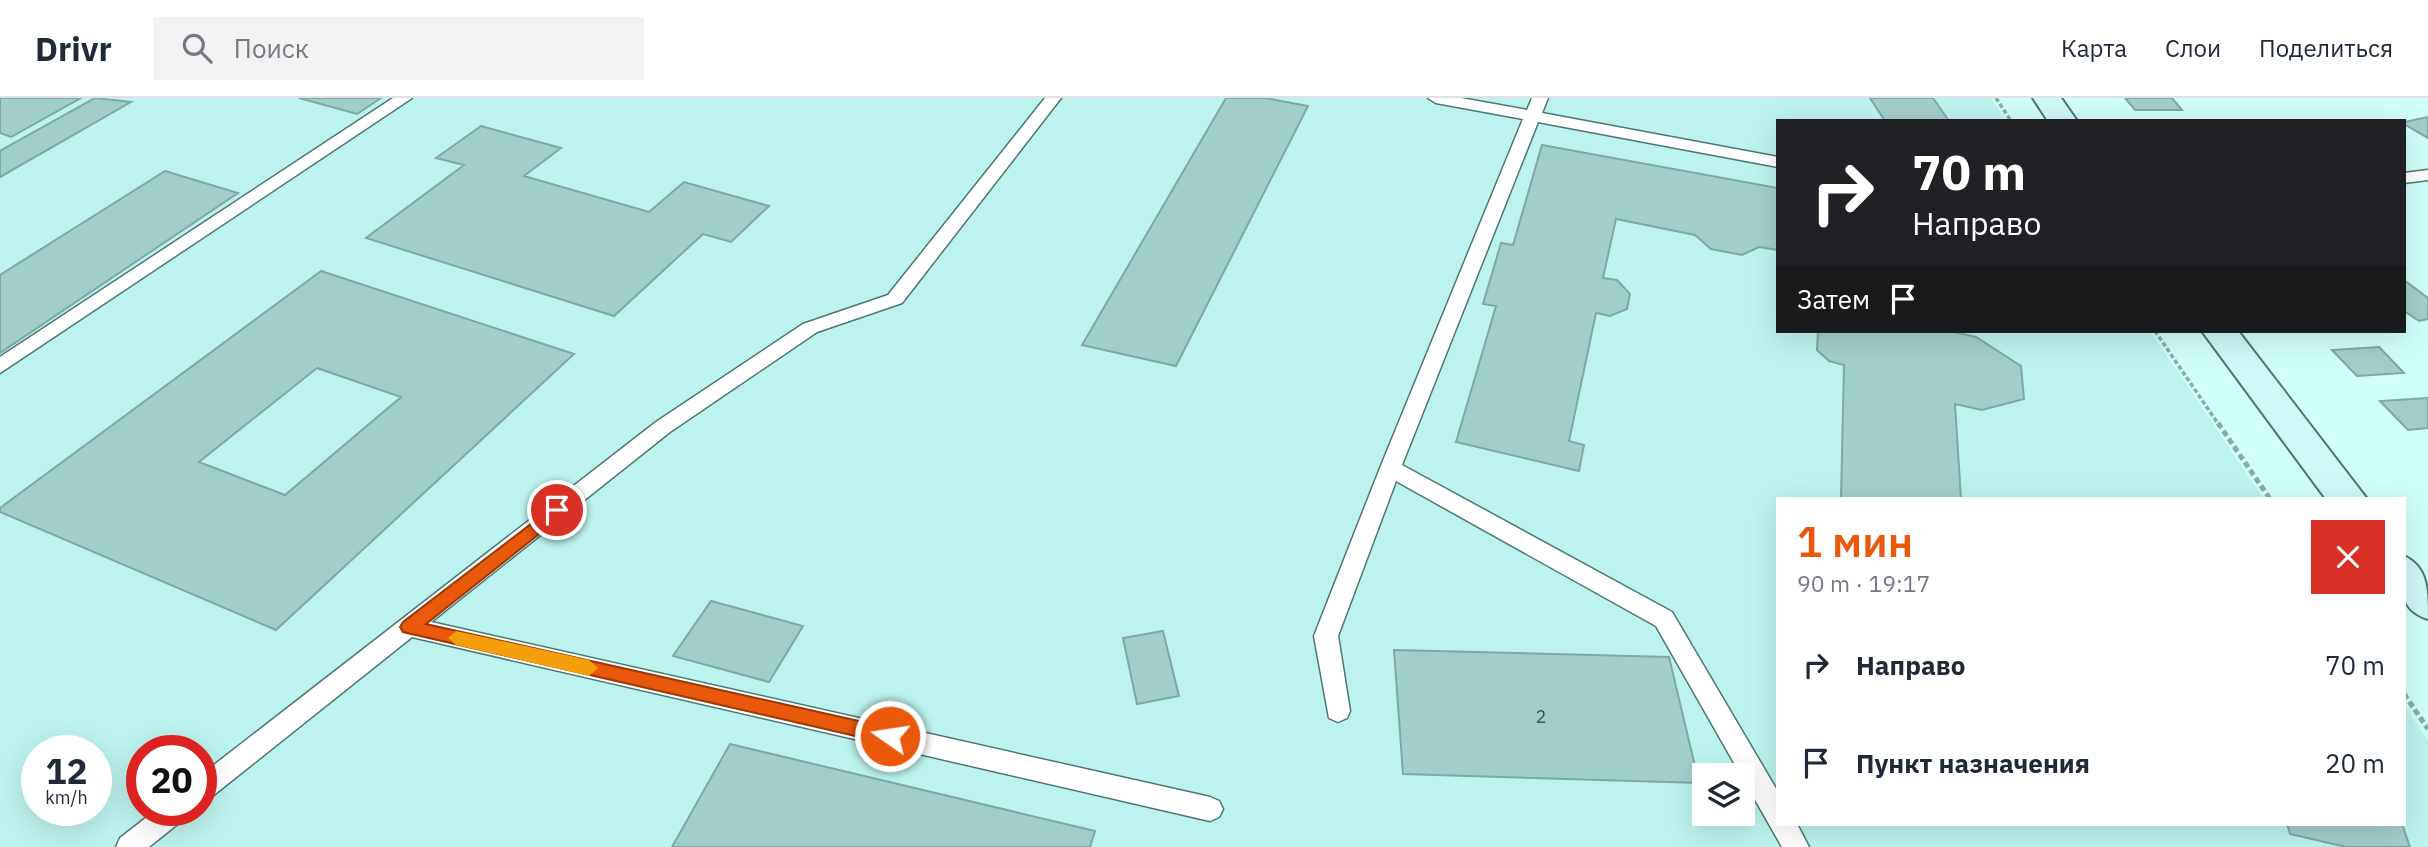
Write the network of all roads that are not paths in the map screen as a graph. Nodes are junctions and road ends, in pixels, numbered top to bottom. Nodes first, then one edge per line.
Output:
1 (404, 98) edge
2 (1053, 98) edge
3 (1436, 98) edge
4 (2047, 98) edge
5 (1535, 108) edge
6 (2062, 119) edge
7 (1776, 162) edge
8 (2428, 175) edge
9 (2406, 178) edge
10 (2221, 333) edge
11 (0, 366) edge
12 (1390, 468) junction
13 (2346, 497) edge
14 (2406, 574) edge
15 (2428, 602) edge
16 (409, 627) junction
17 (1338, 711) dead end
18 (217, 777) edge
19 (1210, 809) dead end
20 (1776, 813) edge
21 (156, 826) edge
22 (1784, 826) edge
23 (129, 847) edge
24 (1796, 847) edge

1 - 11 lane
2 - 16 lane
3 - 5 lane
4 - 6 main road
5 - 7 lane
5 - 12 lane
8 - 9 lane
10 - 13 main road
12 - 17 lane
12 - 20 lane
14 - 15 main road
16 - 18 lane
16 - 19 lane
21 - 23 lane
22 - 24 lane

